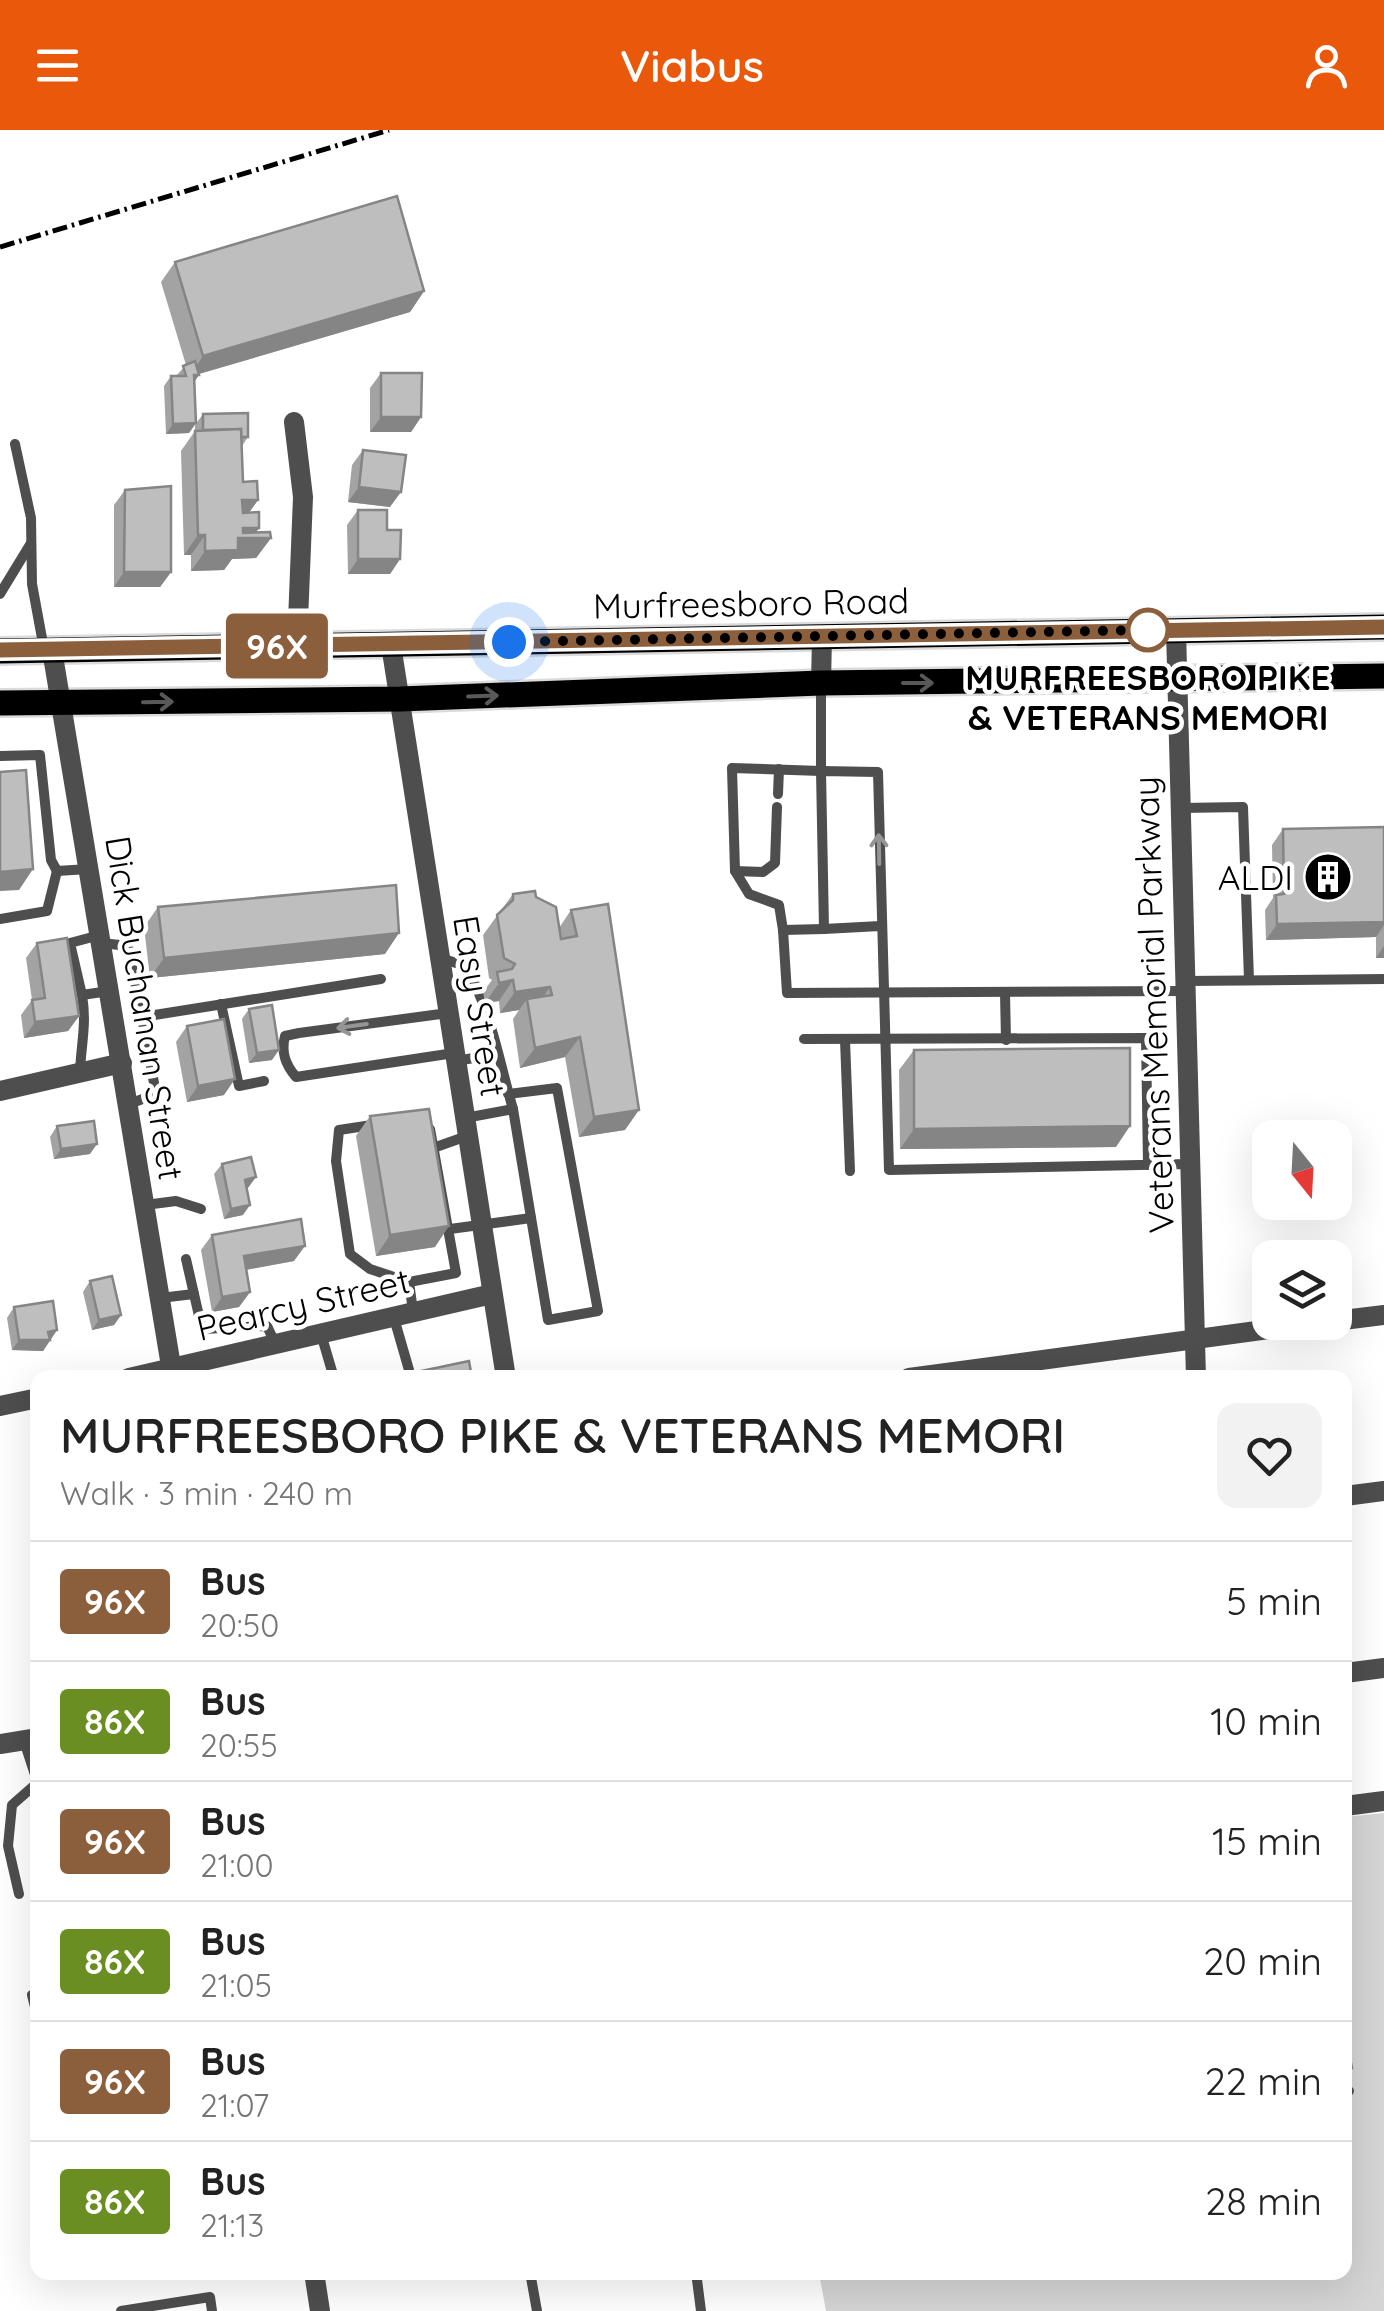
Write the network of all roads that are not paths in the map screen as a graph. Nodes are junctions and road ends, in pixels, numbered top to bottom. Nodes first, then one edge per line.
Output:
1 (294, 422) dead end
2 (15, 444) dead end
3 (32, 542) junction
4 (0, 594) edge
5 (1384, 626) edge
6 (1176, 630) junction
7 (822, 636) junction
8 (391, 645) junction
9 (297, 646) junction
10 (0, 650) edge
11 (48, 650) junction
12 (1384, 676) edge
13 (1177, 682) junction
14 (821, 683) junction
15 (400, 699) junction
16 (0, 702) edge
17 (61, 703) junction
18 (0, 756) edge
19 (779, 769) junction
20 (822, 771) junction
21 (778, 794) dead end
22 (777, 808) dead end
23 (1180, 808) junction
24 (89, 868) junction
25 (58, 871) junction
26 (735, 871) junction
27 (0, 918) edge
28 (880, 926) junction
29 (824, 929) junction
30 (783, 930) junction
31 (101, 939) junction
32 (440, 958) junction
33 (381, 979) dead end
34 (1384, 979) edge
35 (1249, 980) junction
36 (1186, 986) junction
37 (110, 990) junction
38 (1005, 993) junction
39 (884, 994) junction
40 (82, 995) junction
41 (221, 1004) junction
42 (448, 1013) junction
43 (142, 1017) junction
44 (804, 1039) dead end
45 (845, 1040) junction
46 (1006, 1040) junction
47 (885, 1041) junction
48 (497, 1054) junction
49 (455, 1057) junction
50 (122, 1064) junction
51 (80, 1073) junction
52 (264, 1081) dead end
53 (0, 1090) edge
54 (508, 1094) junction
55 (129, 1104) junction
56 (513, 1110) junction
57 (426, 1118) edge
58 (392, 1122) edge
59 (466, 1127) junction
60 (436, 1146) junction
61 (1190, 1164) junction
62 (1148, 1165) junction
63 (850, 1172) dead end
64 (145, 1205) junction
65 (201, 1209) dead end
66 (531, 1218) junction
67 (481, 1227) junction
68 (450, 1229) junction
69 (186, 1259) dead end
70 (409, 1282) junction
71 (194, 1294) junction
72 (492, 1294) junction
73 (160, 1298) junction
74 (403, 1314) junction
75 (1384, 1314) edge
76 (1352, 1319) edge
77 (1252, 1331) edge
78 (321, 1334) junction
79 (1194, 1339) junction
80 (275, 1344) junction
81 (172, 1370) edge
82 (183, 1370) edge
83 (332, 1370) edge
84 (409, 1370) edge
85 (505, 1370) edge
86 (967, 1370) edge
87 (1196, 1370) edge
88 (30, 1400) edge
89 (0, 1406) edge
90 (1384, 1492) edge
91 (1352, 1495) edge
92 (1384, 1668) edge
93 (1352, 1672) edge
94 (30, 1740) edge
95 (0, 1744) edge
96 (30, 1790) edge
97 (1384, 1801) edge
98 (1352, 1805) edge
99 (19, 1894) dead end
100 (315, 2280) edge
101 (531, 2280) edge
102 (697, 2280) edge
103 (121, 2311) edge
104 (212, 2311) edge
105 (320, 2311) edge
106 (537, 2311) edge
107 (701, 2311) edge

1 - 9 street
2 - 3 lane
3 - 4 lane
3 - 11 lane
5 - 6 main road, Murfreesboro Road
6 - 7 main road, Murfreesboro Road
6 - 13 street, Veterans Memorial Parkway
7 - 8 main road, Murfreesboro Road
7 - 14 street
8 - 9 main road, Murfreesboro Road
8 - 15 street, Easy Street
9 - 11 main road, Murfreesboro Road
10 - 11 main road, Murfreesboro Road
11 - 17 street, Dick Buchanan Street
12 - 13 main road
14 -> 13 main road
13 - 23 street, Veterans Memorial Parkway
15 -> 14 main road
14 - 20 lane
17 -> 15 main road
15 - 32 street, Easy Street
16 - 17 main road
17 - 24 street, Dick Buchanan Street
18 - 25 lane
19 - 20 lane
19 - 21 lane
19 - 26 lane
28 -> 20 lane
20 - 29 lane
22 - 26 lane
23 - 35 lane
23 - 36 street, Veterans Memorial Parkway
24 - 25 lane
24 - 31 street, Dick Buchanan Street
25 - 27 lane
26 - 30 lane
28 - 29 lane
28 - 39 lane
29 - 30 lane
30 - 39 lane
31 - 37 street, Dick Buchanan Street
31 - 40 lane
31 - 43 lane
32 - 42 street, Easy Street
32 - 48 lane
33 - 41 lane
34 - 35 lane
35 - 36 lane
36 - 38 lane
36 - 61 street, Veterans Memorial Parkway
37 - 40 lane
37 - 50 street, Dick Buchanan Street
38 - 39 lane
38 - 46 lane
39 - 47 lane
40 - 51 lane
41 - 43 lane
41 - 52 lane
42 - 49 street, Easy Street
42 -> 49 lane
43 - 55 lane
44 - 45 lane
45 - 47 lane
45 - 63 lane
46 - 47 lane
46 - 62 lane
47 - 62 lane
48 - 49 lane
48 - 54 lane
49 - 59 street, Easy Street
50 - 51 street
50 - 55 street, Dick Buchanan Street
51 - 53 street
54 - 56 lane
54 - 66 lane
55 - 64 street, Dick Buchanan Street
56 - 59 lane
56 - 66 lane
57 - 60 lane
58 - 70 lane
59 - 60 lane
59 - 67 street, Easy Street
60 - 68 lane
61 - 62 lane
61 - 79 street, Veterans Memorial Parkway
64 - 65 lane
64 - 73 street, Dick Buchanan Street
66 - 67 lane
67 - 68 lane
67 - 72 street, Easy Street
68 - 70 lane
69 - 71 lane
70 - 74 lane
71 - 73 lane
71 - 80 lane
72 - 74 street, Pearcy Street
72 - 85 street, Easy Street
73 - 81 street, Dick Buchanan Street
74 - 78 street, Pearcy Street
74 - 84 lane
75 - 76 street
77 - 79 street
78 - 80 street, Pearcy Street
78 - 83 lane
79 - 86 street
79 - 87 street, Veterans Memorial Parkway
80 - 82 street, Pearcy Street
88 - 89 street
90 - 91 street
92 - 93 street
94 - 95 street
96 - 99 lane
97 - 98 street
100 - 105 street
101 - 106 lane
102 - 107 lane
103 - 104 lane

